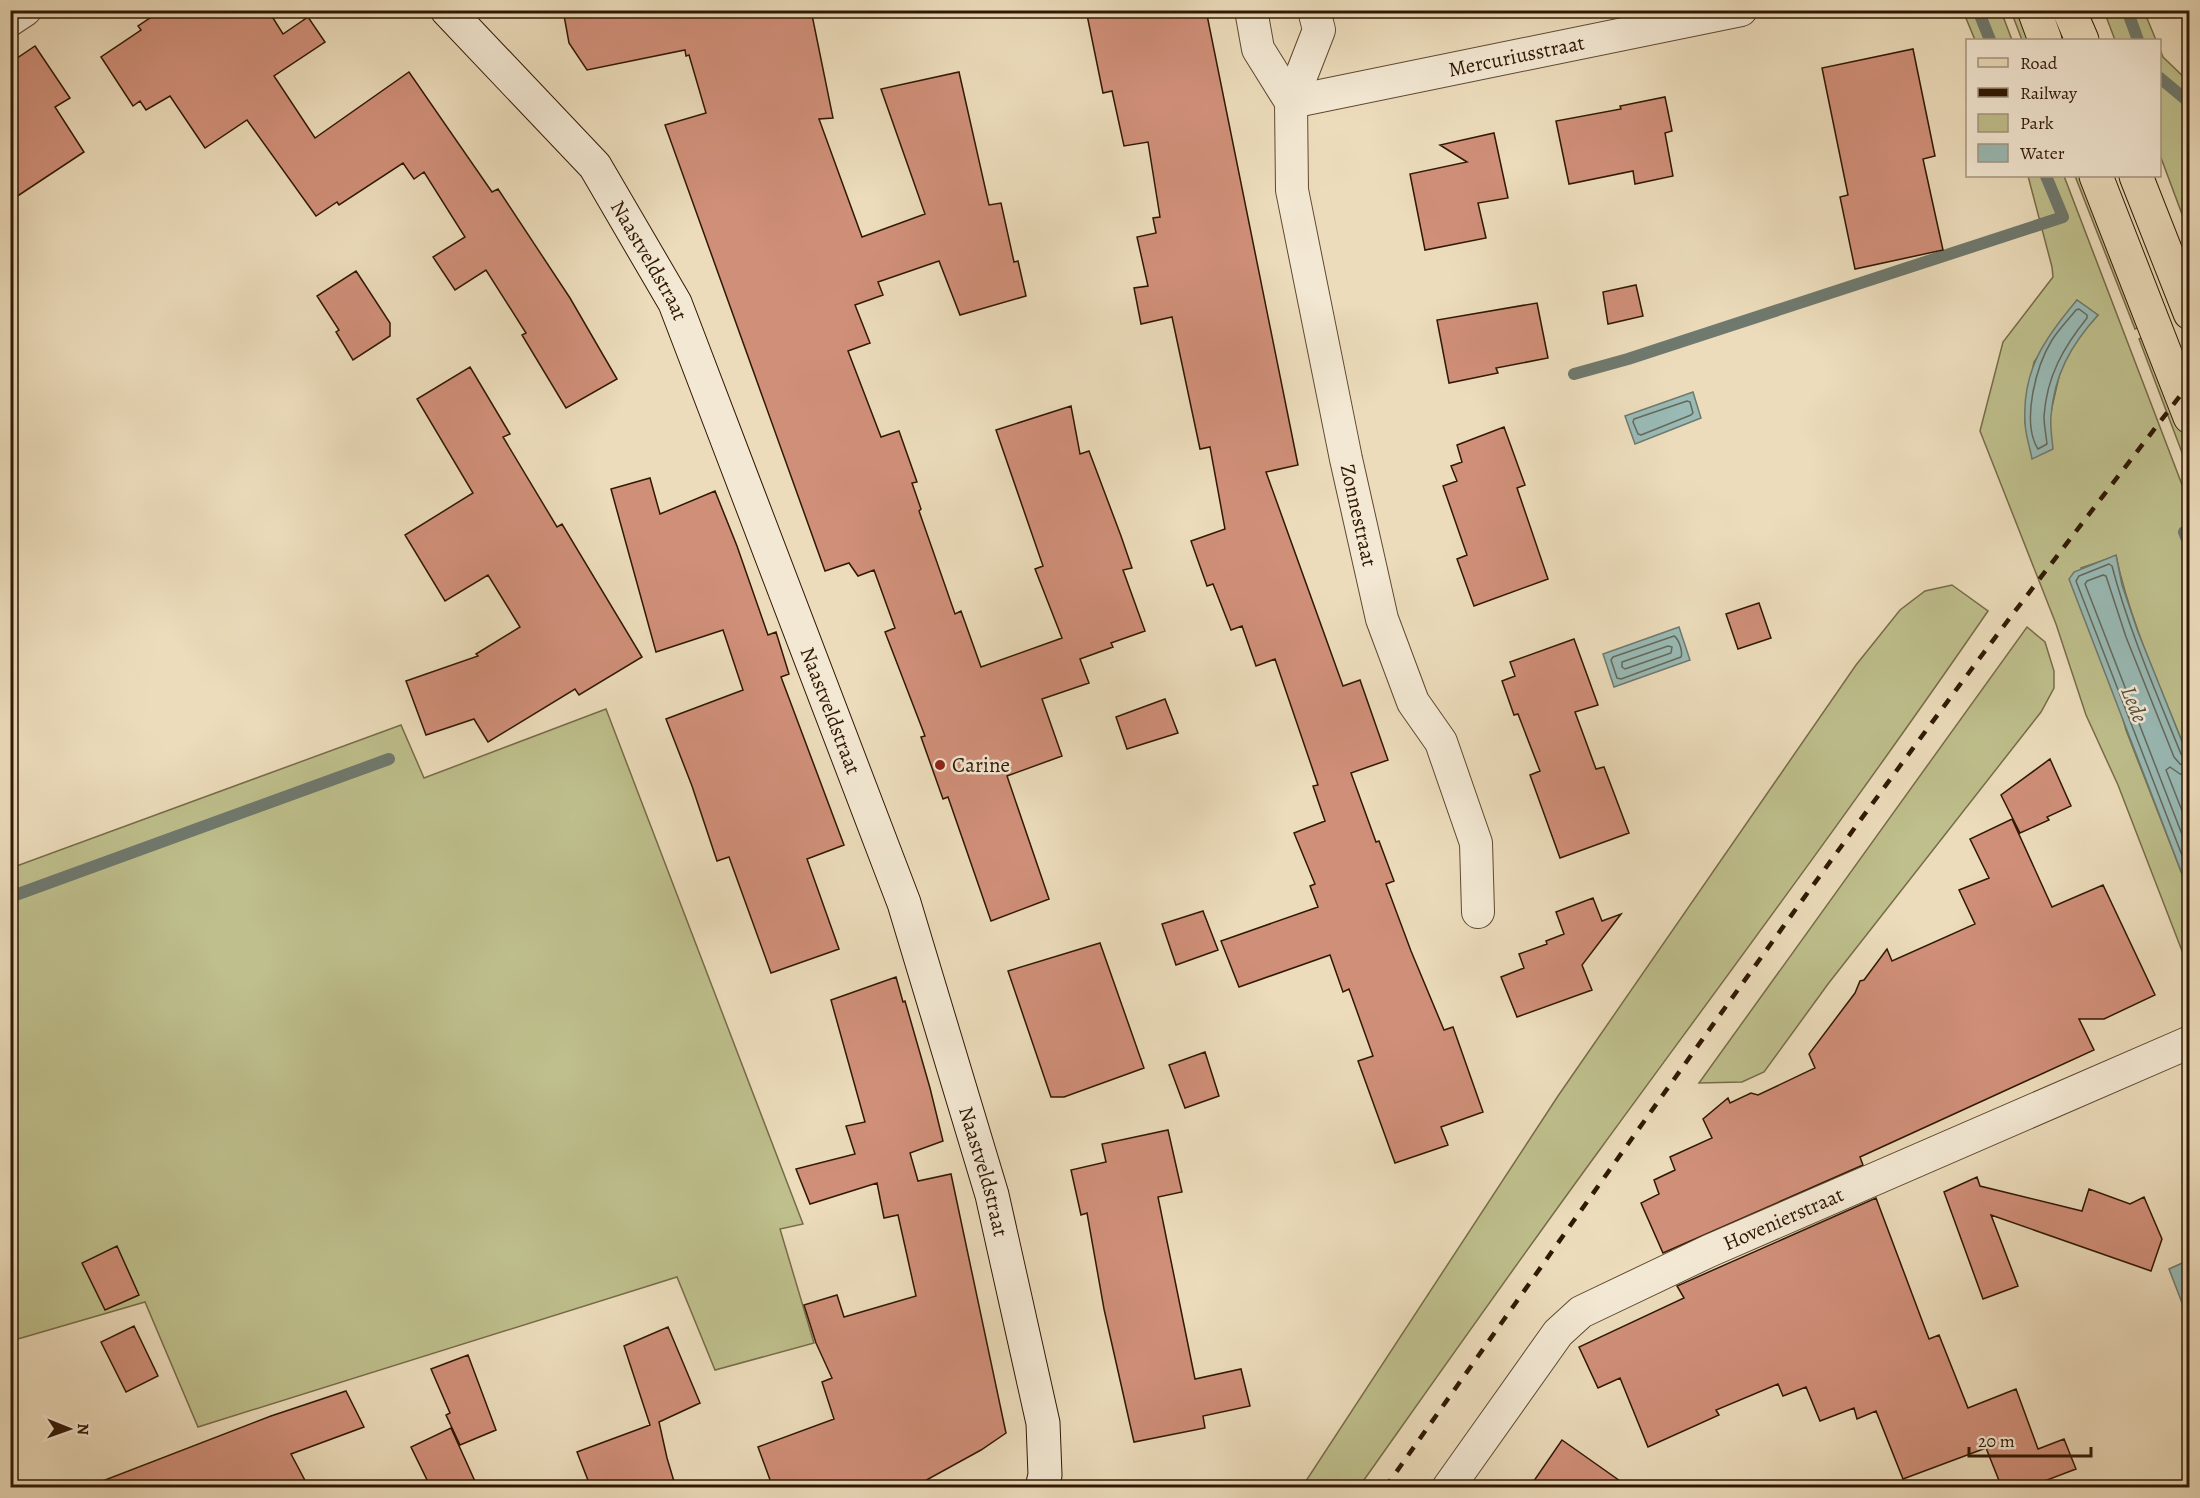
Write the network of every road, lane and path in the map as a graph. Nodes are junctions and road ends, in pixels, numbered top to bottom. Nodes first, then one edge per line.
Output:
1 (26, 10) edge
2 (447, 10) edge
3 (1251, 10) edge
4 (1314, 10) edge
5 (1741, 10) edge
6 (2034, 10) edge
7 (2069, 10) edge
8 (10, 21) edge
9 (2045, 39) edge
10 (2082, 39) edge
11 (1291, 102) junction
12 (2096, 177) edge
13 (2136, 177) edge
14 (2190, 313) edge
15 (2190, 417) edge
16 (1478, 912) dead end
17 (2190, 1042) edge
18 (1042, 1488) edge
19 (1448, 1488) edge

1 - 8 street
2 - 18 street, Naastveldstraat
3 - 11 street
4 - 11 street, Zonnestraat
5 - 11 street, Mercuriusstraat
6 - 9 main road
7 - 10 main road
11 - 16 street, Zonnestraat
12 - 15 main road
13 - 14 main road
17 - 19 street, Hovenierstraat

